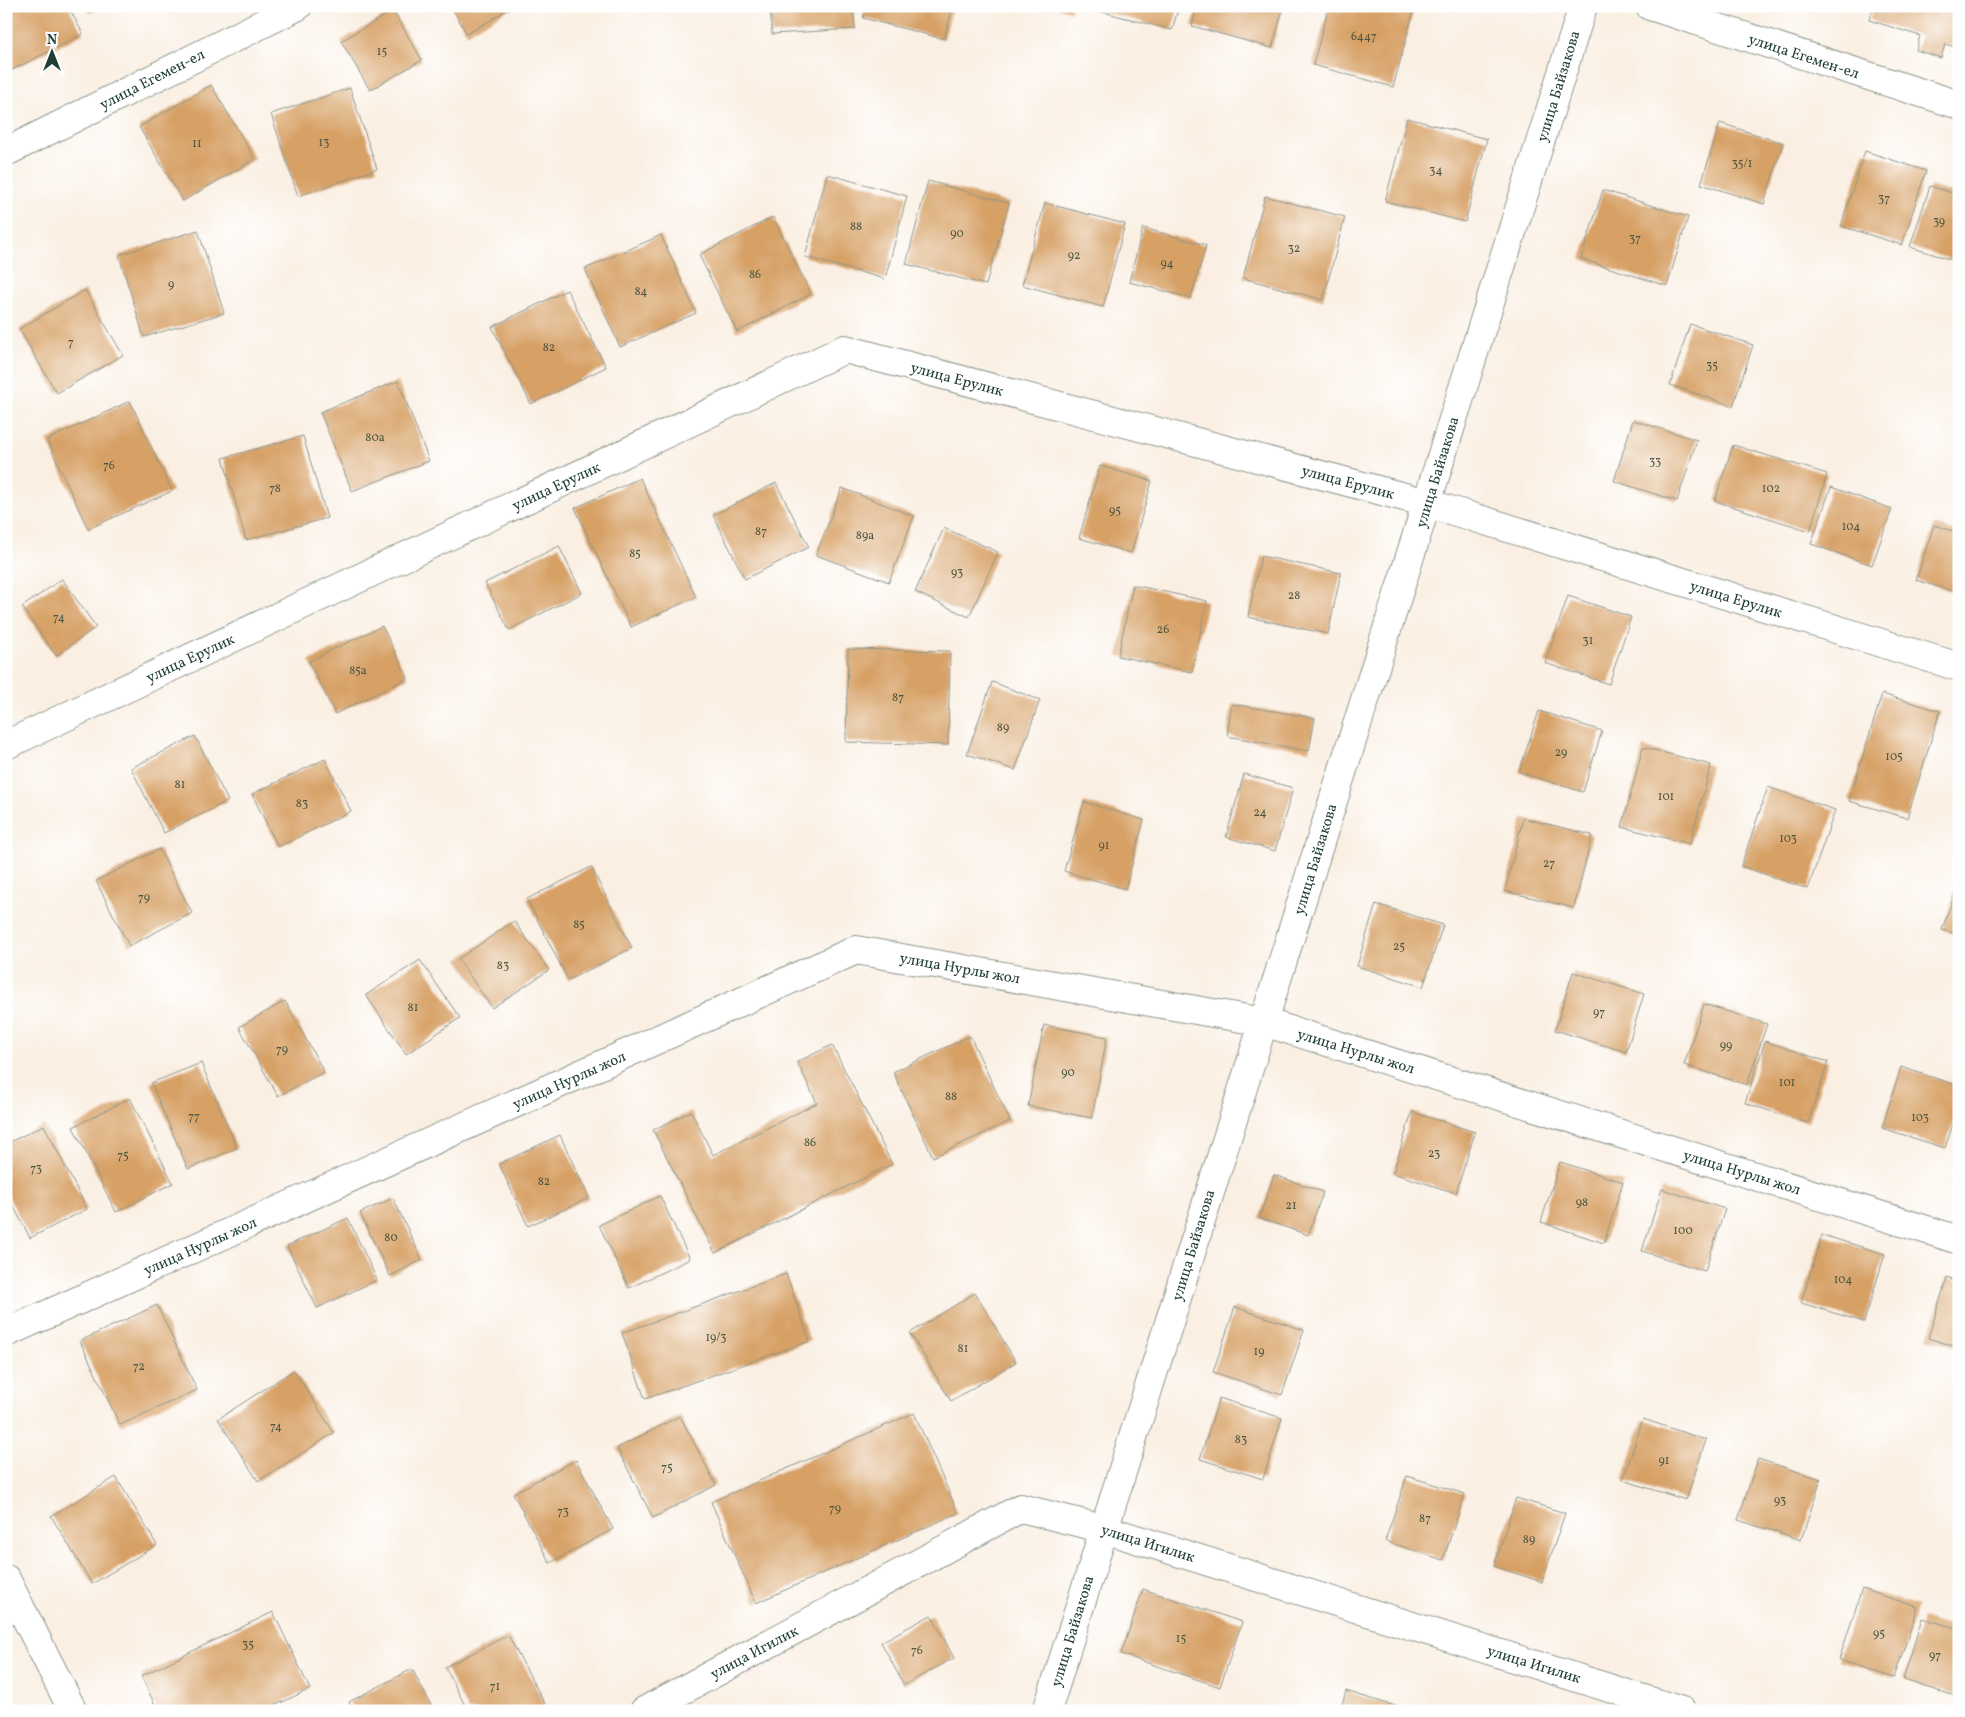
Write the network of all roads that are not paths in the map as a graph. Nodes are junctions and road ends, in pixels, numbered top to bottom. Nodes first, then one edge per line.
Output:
1 (298, 6) edge
2 (1583, 6) edge
3 (1650, 6) edge
4 (1959, 105) edge
5 (6, 152) edge
6 (1427, 503) junction
7 (1959, 667) edge
8 (6, 745) edge
9 (1264, 1022) junction
10 (1959, 1240) edge
11 (6, 1333) edge
12 (1104, 1530) junction
13 (6, 1579) edge
14 (73, 1711) edge
15 (644, 1711) edge
16 (1047, 1711) edge
17 (1682, 1711) edge

1 - 5 street, улица Егемен-ел
2 - 6 street, улица Байзакова
3 - 4 street, улица Егемен-ел
6 - 7 street, улица Ерулик
6 - 8 street, улица Ерулик
6 - 9 street, улица Байзакова
9 - 10 street, улица Нурлы жол
9 - 11 street, улица Нурлы жол
9 - 12 street, улица Байзакова
12 - 15 street, улица Игилик
12 - 16 street, улица Байзакова
12 - 17 street, улица Игилик
13 - 14 street

